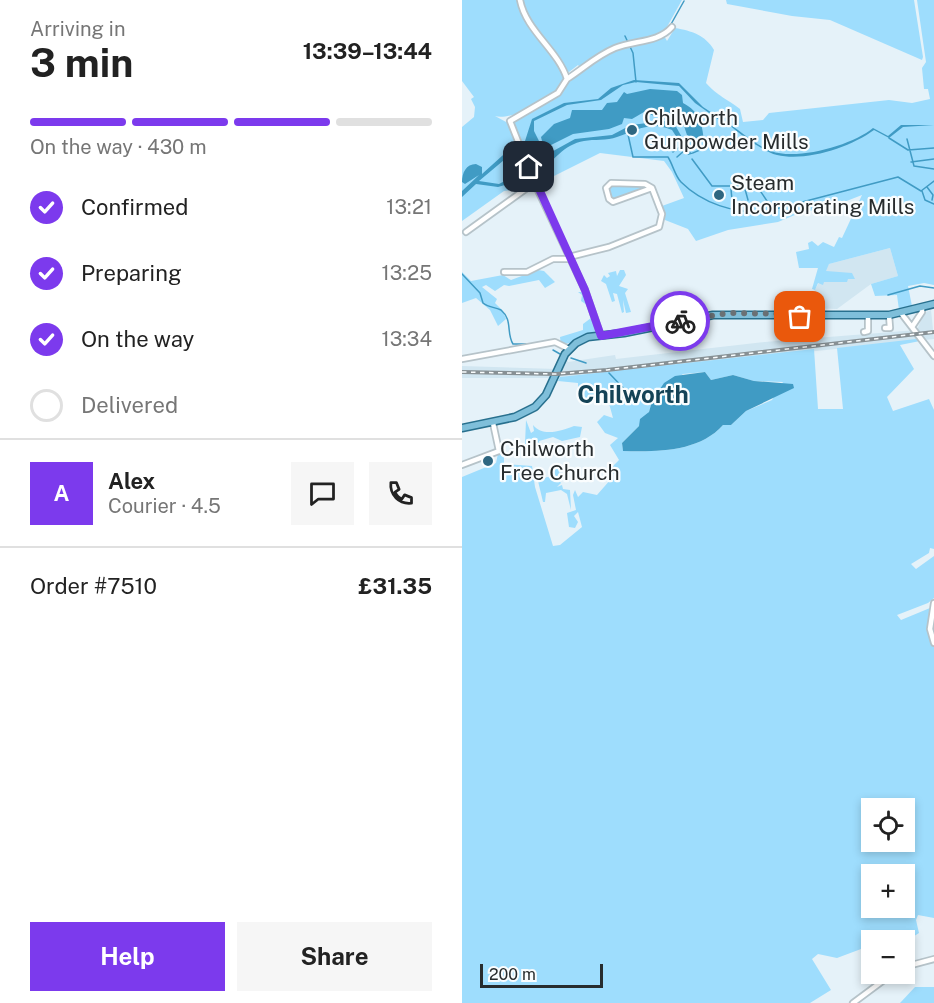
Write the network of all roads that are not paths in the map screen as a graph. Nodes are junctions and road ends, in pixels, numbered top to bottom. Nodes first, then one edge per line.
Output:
1 (520, 0) edge
2 (672, 27) dead end
3 (567, 79) junction
4 (534, 183) junction
5 (652, 188) junction
6 (466, 232) dead end
7 (569, 258) junction
8 (504, 272) dead end
9 (934, 303) edge
10 (922, 307) junction
11 (901, 313) junction
12 (868, 315) junction
13 (889, 315) junction
14 (815, 316) junction
15 (833, 318) dead end
16 (912, 327) junction
17 (890, 328) dead end
18 (867, 331) dead end
19 (601, 336) junction
20 (569, 349) junction
21 (934, 356) edge
22 (462, 359) edge
23 (494, 423) junction
24 (462, 428) edge
25 (462, 465) edge
26 (934, 603) edge
27 (934, 643) edge
28 (934, 960) edge
29 (915, 964) edge
30 (879, 984) edge
31 (853, 1003) edge

1 - 3 street
2 - 3 street
3 - 4 street
4 - 6 street
4 - 7 street
5 - 5 street
5 - 7 street
7 - 8 street
7 - 19 street
9 - 10 main road
10 - 11 main road
10 - 16 street
11 - 13 main road
11 - 16 street
12 - 13 main road
12 - 14 main road
12 - 18 street
13 - 17 street
14 - 15 street
14 - 19 main road
16 - 21 street
19 - 20 main road
20 - 22 street
20 - 23 main road
23 - 24 main road
23 - 25 street
26 - 27 street
28 - 29 street
30 - 31 street

